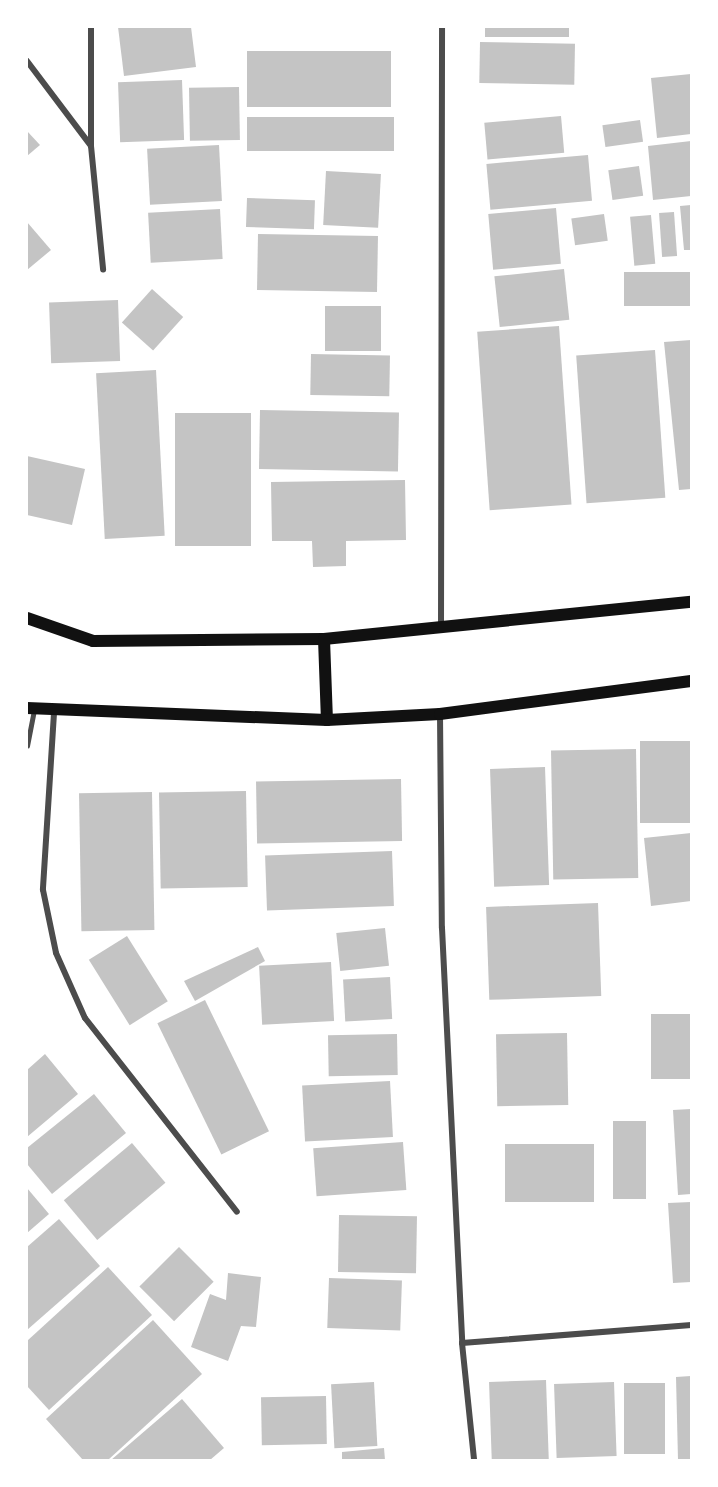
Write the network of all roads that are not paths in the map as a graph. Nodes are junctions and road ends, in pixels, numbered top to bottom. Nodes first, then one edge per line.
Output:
1 (91, 27) edge
2 (442, 27) edge
3 (27, 61) edge
4 (91, 146) junction
5 (103, 269) dead end
6 (691, 602) edge
7 (27, 618) edge
8 (441, 630) junction
9 (324, 639) junction
10 (691, 681) edge
11 (31, 709) edge
12 (54, 713) junction
13 (440, 714) junction
14 (327, 720) junction
15 (27, 746) edge
16 (237, 1212) dead end
17 (691, 1325) edge
18 (462, 1343) junction
19 (474, 1460) edge

1 - 4 street
2 - 8 street
3 - 4 street
4 - 5 street
6 - 8 main road
7 - 9 main road
8 - 9 main road
9 - 14 main road
10 - 13 main road
11 - 12 main road
11 - 15 lane
12 - 14 main road
12 - 16 street
13 - 14 main road
13 - 18 street
17 - 18 street
18 - 19 street

